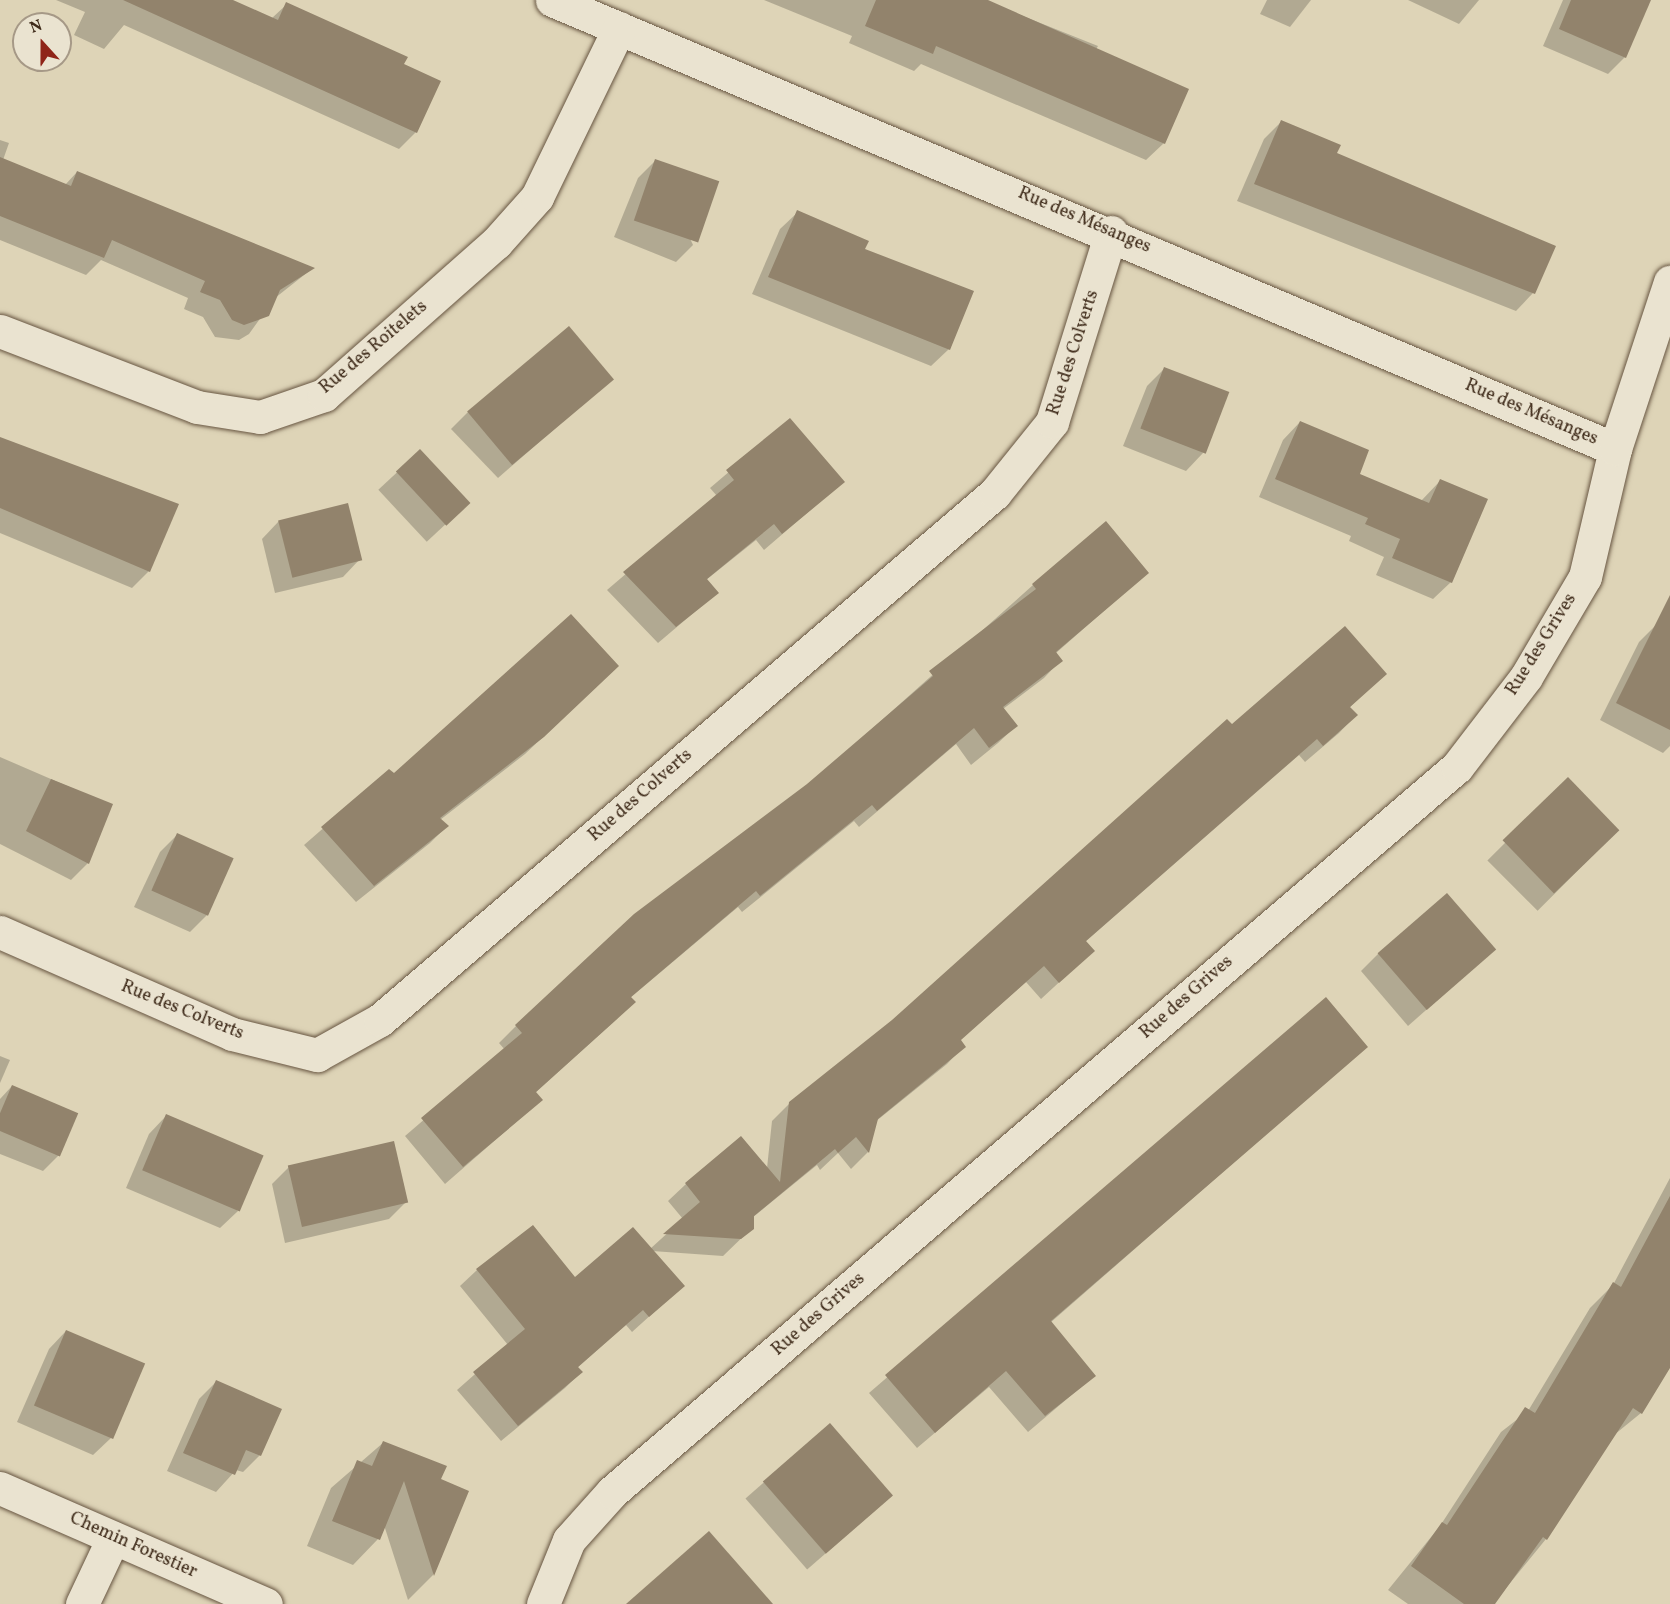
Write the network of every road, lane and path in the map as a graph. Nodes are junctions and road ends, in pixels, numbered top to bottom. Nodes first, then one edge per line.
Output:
1 (552, 0) edge
2 (619, 27) junction
3 (1111, 232) junction
4 (1670, 282) edge
5 (0, 331) edge
6 (1615, 449) junction
7 (0, 932) edge
8 (0, 1488) edge
9 (113, 1538) junction
10 (82, 1604) edge
11 (266, 1604) edge
12 (543, 1604) edge

1 - 2 street, Rue des Mésanges
2 - 3 street, Rue des Mésanges
2 - 5 street, Rue des Roitelets
3 - 6 street, Rue des Mésanges
3 - 7 street, Rue des Colverts
4 - 6 street, Rue des Grives
6 - 12 street, Rue des Grives
8 - 9 street, Chemin Forestier
9 - 10 street
9 - 11 street, Chemin Forestier

